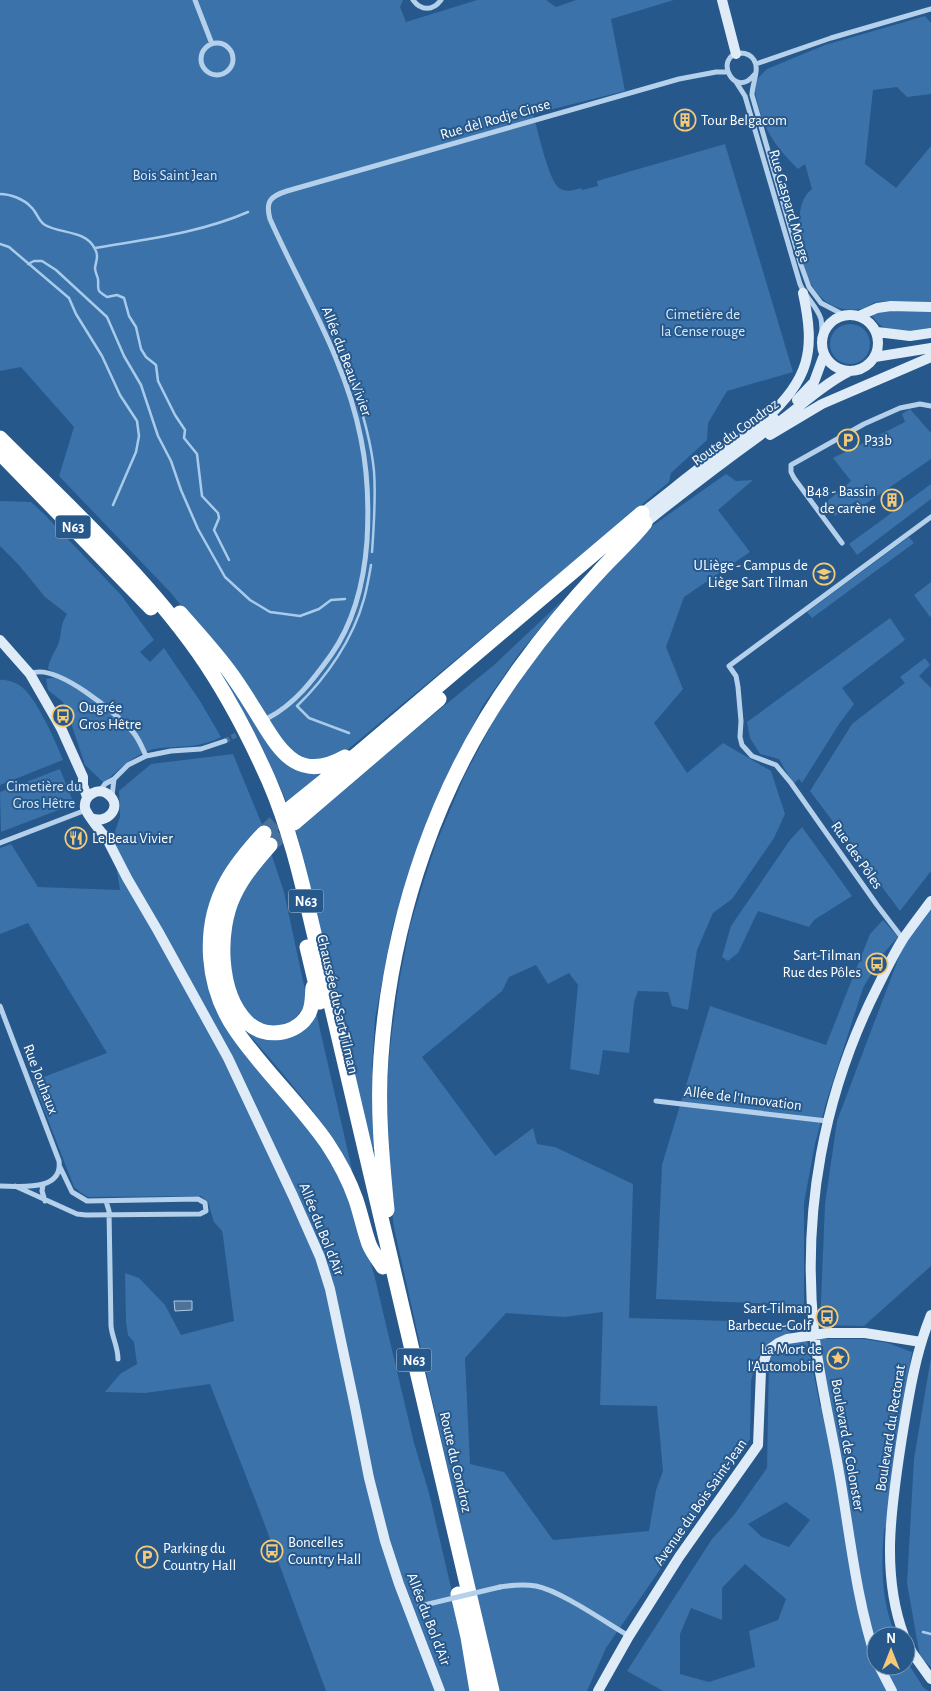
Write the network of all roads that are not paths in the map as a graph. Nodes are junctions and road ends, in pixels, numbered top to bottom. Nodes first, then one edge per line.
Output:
1 (195, 0) edge
2 (413, 0) edge
3 (441, 0) edge
4 (722, 0) edge
5 (931, 8) edge
6 (212, 44) junction
7 (736, 54) junction
8 (756, 64) junction
9 (727, 72) junction
10 (754, 75) junction
11 (736, 82) junction
12 (271, 198) joint
13 (803, 294) junction
14 (931, 307) edge
15 (844, 315) junction
16 (859, 316) junction
17 (876, 332) junction
18 (931, 333) edge
19 (822, 336) junction
20 (931, 348) edge
21 (824, 355) junction
22 (875, 357) junction
23 (931, 357) edge
24 (848, 372) junction
25 (931, 406) edge
26 (759, 426) junction
27 (0, 438) edge
28 (0, 453) edge
29 (728, 459) junction
30 (931, 517) edge
31 (644, 518) junction
32 (842, 543) dead end
33 (151, 592) junction
34 (0, 640) edge
35 (30, 674) junction
36 (268, 718) dead end
37 (225, 741) tunnel mouth
38 (372, 742) junction
39 (146, 756) junction
40 (83, 777) junction
41 (114, 779) junction
42 (100, 791) junction
43 (87, 798) junction
44 (112, 798) junction
45 (88, 814) junction
46 (109, 816) junction
47 (106, 837) junction
48 (0, 843) edge
49 (931, 901) edge
50 (903, 940) junction
51 (313, 973) junction
52 (0, 1006) edge
53 (656, 1100) dead end
54 (827, 1121) junction
55 (59, 1164) junction
56 (55, 1178) junction
57 (65, 1178) junction
58 (44, 1185) junction
59 (0, 1186) edge
60 (15, 1186) junction
61 (45, 1201) junction
62 (106, 1201) junction
63 (109, 1215) junction
64 (386, 1241) junction
65 (382, 1267) junction
66 (931, 1315) edge
67 (814, 1334) junction
68 (921, 1342) junction
69 (118, 1359) dead end
70 (415, 1608) junction
71 (867, 1626) edge
72 (901, 1626) edge
73 (629, 1636) junction
74 (916, 1658) edge
75 (884, 1676) edge
76 (931, 1679) edge
77 (440, 1691) edge
78 (478, 1691) edge
79 (492, 1691) edge
80 (598, 1691) edge
81 (892, 1691) edge

1 - 6 street
2 - 3 street
4 - 7 main road
5 - 8 street
6 - 6 street
7 - 8 street
7 - 9 street
8 - 10 street
9 - 11 street
9 - 12 street, Rue dèl Rodje Cinse
10 - 11 street
10 - 15 street, Rue Gaspard Monge
11 - 13 street, Rue Gaspard Monge
12 - 36 street, Allée du Beau Vivier
13 - 19 street, Rue Gaspard Monge
13 - 26 main road
14 - 16 main road
15 - 16 main road
15 - 19 main road
16 - 17 main road
17 - 18 main road
17 - 22 main road
19 - 21 main road
20 - 22 main road
21 - 24 main road
21 - 26 main road, Route du Condroz
22 - 24 main road
23 - 29 main road
24 - 29 main road, Route du Condroz
25 - 32 street
26 - 31 main road, Route du Condroz
27 - 33 highway, Chaussée du Sart Tilman / N63
28 - 51 highway, Chaussée du Sart Tilman / N63
29 - 31 main road, Route du Condroz
30 - 50 street, Rue des Pôles
31 - 38 highway
31 - 38 highway
31 - 64 highway
33 - 38 highway
33 - 64 highway, Chaussée du Sart Tilman / N63
34 - 35 main road
35 - 39 street
35 - 40 main road
37 - 39 street
39 - 41 street
40 - 42 main road
40 - 43 main road
41 - 42 street
41 - 44 street
42 - 43 main road
42 - 44 main road
43 - 45 main road
44 - 46 main road
45 - 46 main road
45 - 47 main road, Allée du Bol d'Air
45 - 48 street
46 - 47 main road
47 - 70 main road, Allée du Bol d'Air
49 - 50 main road, Boulevard de Colonster
50 - 54 main road, Boulevard de Colonster
51 - 65 highway, Chaussée du Sart Tilman / N63
51 - 65 highway
52 - 55 street, Rue Jouhaux
53 - 54 street, Allée de l'Innovation
54 - 67 main road, Boulevard de Colonster
55 - 56 street
55 - 57 street, Rue Jouhaux
56 - 57 street
56 - 58 street
57 - 62 street, Rue Jouhaux
58 - 60 street
58 - 61 street
59 - 60 street
60 - 61 street
61 - 63 street
62 - 63 street
62 - 63 street, Rue Jouhaux
63 - 69 street
64 - 79 highway, Route du Condroz / N63
65 - 78 highway, Route du Condroz / N63
66 - 68 main road, Boulevard du Rectorat
67 - 68 main road, Avenue du Bois Saint-Jean
67 - 71 main road, Boulevard de Colonster
67 - 73 main road, Avenue du Bois Saint-Jean
68 - 72 main road, Boulevard du Rectorat
70 - 73 street, bridge
70 - 77 main road, Allée du Bol d'Air
73 - 80 main road, Avenue du Bois Saint-Jean
74 - 76 main road
75 - 81 main road

